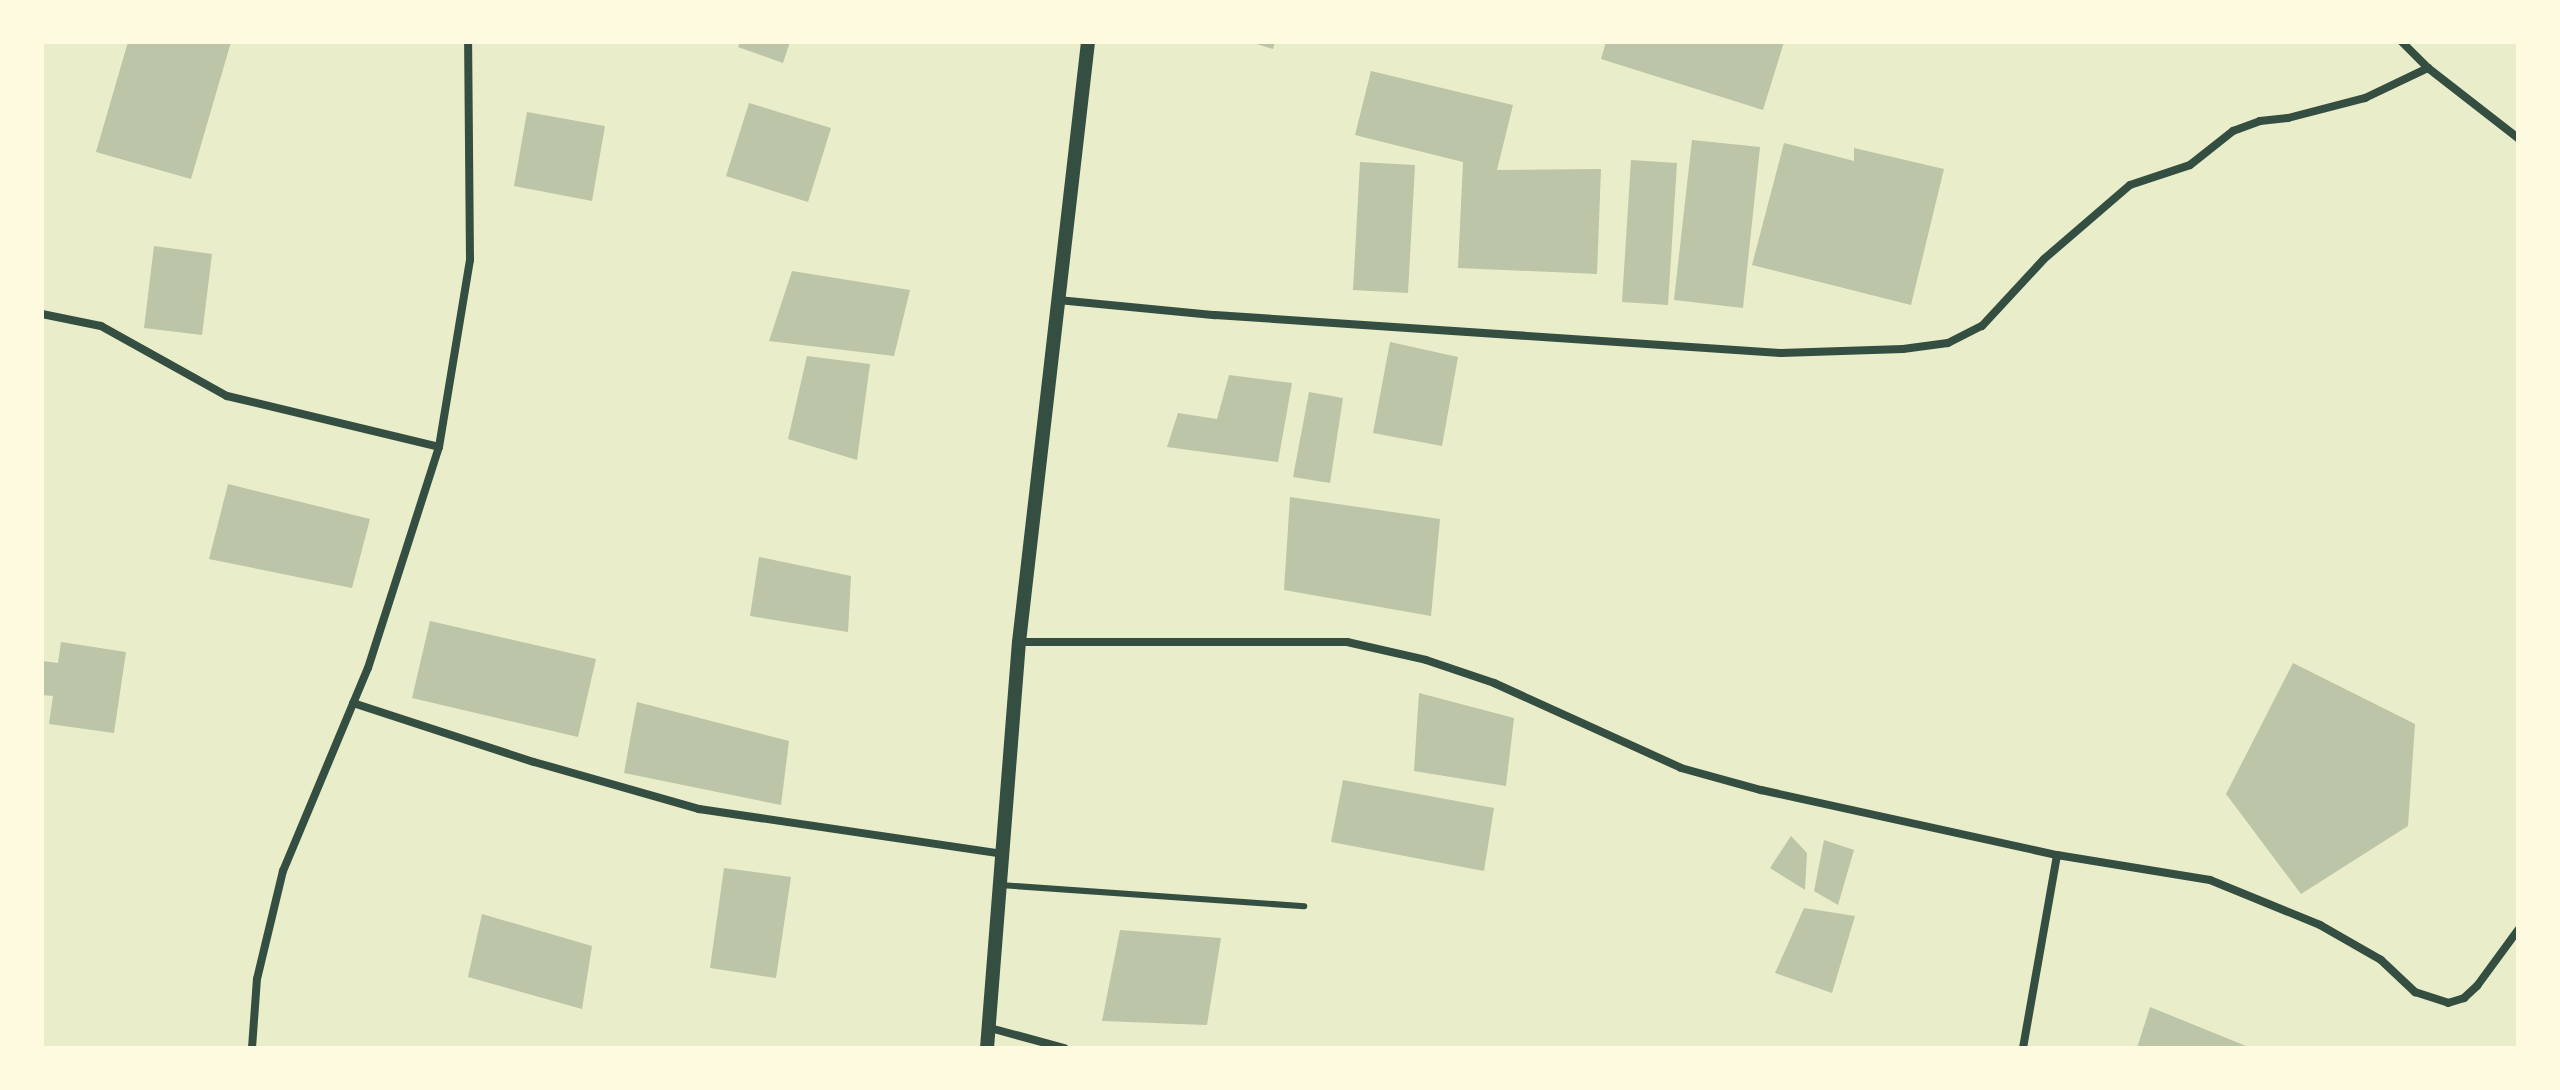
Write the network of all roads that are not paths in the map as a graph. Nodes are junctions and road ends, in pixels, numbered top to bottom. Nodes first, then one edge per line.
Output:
1 (468, 42) edge
2 (1088, 42) edge
3 (2402, 42) edge
4 (2428, 68) junction
5 (2518, 138) edge
6 (1058, 300) junction
7 (43, 316) edge
8 (439, 447) junction
9 (1019, 642) junction
10 (353, 703) junction
11 (1003, 854) junction
12 (2057, 855) junction
13 (1000, 885) junction
14 (1304, 906) dead end
15 (2518, 930) edge
16 (990, 1028) junction
17 (252, 1048) edge
18 (987, 1048) edge
19 (1064, 1048) edge
20 (2023, 1048) edge

1 - 8 street
2 - 6 street
3 - 4 street
4 - 5 street
4 - 6 street
6 - 9 street
7 - 8 street
8 - 10 street
9 - 11 street
9 - 12 street
10 - 11 street
10 - 17 street
11 - 13 street
12 - 15 street
12 - 20 street
13 - 14 lane
13 - 16 street
16 - 18 street
16 - 19 street

